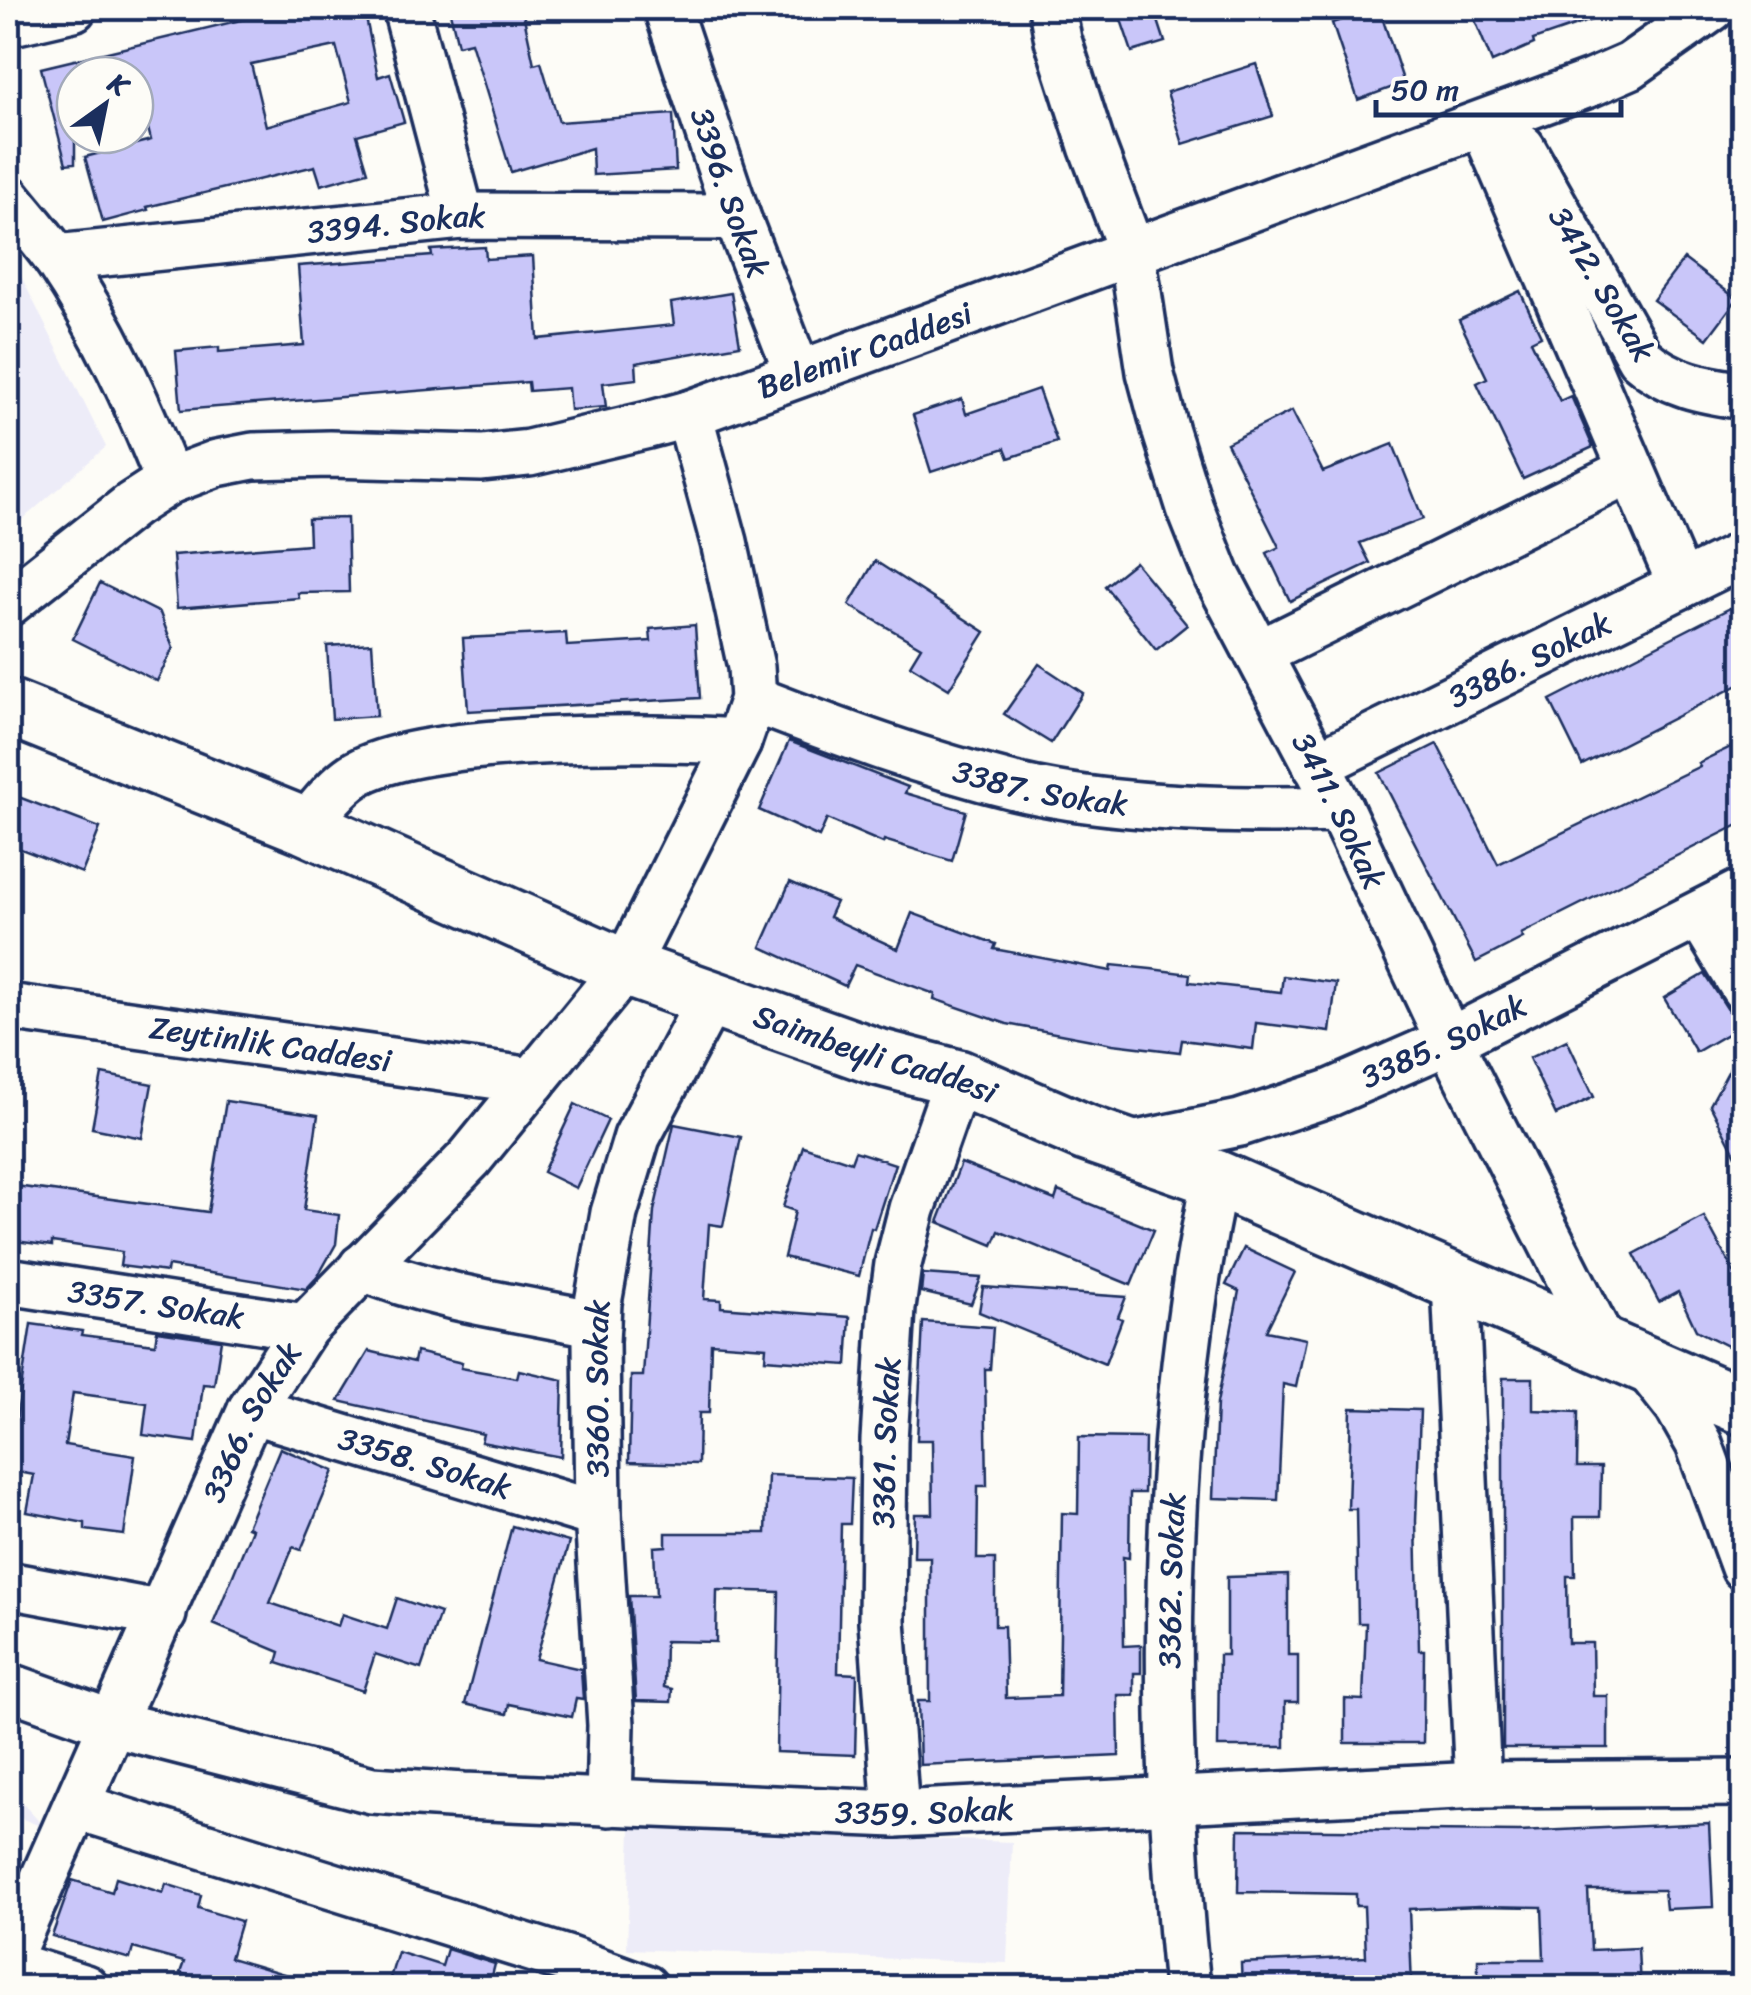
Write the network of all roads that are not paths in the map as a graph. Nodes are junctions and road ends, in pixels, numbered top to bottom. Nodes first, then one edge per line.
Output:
1 (73, 8) edge
2 (406, 8) edge
3 (667, 8) edge
4 (1052, 8) edge
5 (1712, 8) edge
6 (8, 23) edge
7 (1494, 120) junction
8 (8, 198) edge
9 (460, 216) junction
10 (737, 217) junction
11 (1132, 252) junction
12 (56, 258) junction
13 (798, 374) junction
14 (1744, 396) edge
15 (689, 414) junction
16 (1632, 470) junction
17 (169, 481) junction
18 (1744, 554) edge
19 (1680, 585) junction
20 (8, 603) edge
21 (1258, 654) junction
22 (753, 699) junction
23 (8, 707) edge
24 (738, 742) junction
25 (1316, 765) junction
26 (1340, 809) junction
27 (305, 826) junction
28 (1744, 892) edge
29 (1700, 914) junction
30 (624, 968) junction
31 (1744, 988) edge
32 (710, 998) junction
33 (8, 1007) edge
34 (1449, 1041) junction
35 (958, 1078) junction
36 (533, 1082) junction
37 (1128, 1146) junction
38 (1214, 1178) junction
39 (362, 1267) junction
40 (8, 1281) edge
41 (1455, 1282) junction
42 (597, 1324) junction
43 (305, 1327) junction
44 (1625, 1356) junction
45 (1744, 1407) edge
46 (251, 1410) junction
47 (598, 1514) junction
48 (1744, 1567) edge
49 (8, 1585) edge
50 (163, 1614) junction
51 (8, 1686) edge
52 (114, 1724) junction
53 (1744, 1783) edge
54 (1478, 1786) junction
55 (1174, 1799) junction
56 (609, 1803) junction
57 (76, 1806) junction
58 (896, 1814) junction
59 (8, 1962) edge
60 (86, 1988) edge
61 (645, 1988) edge
62 (1187, 1988) edge

1 - 6 street
2 - 9 street
3 - 10 street, 3396. Sokak
4 - 11 street, 3411. Sokak
5 - 7 street, Belemir Caddesi
7 - 11 street, Belemir Caddesi
7 - 14 street, 3412. Sokak
7 - 16 street
8 - 12 street
9 - 10 street, 3394. Sokak
9 - 12 street, 3394. Sokak
10 - 13 street, 3396. Sokak
11 - 13 street, Belemir Caddesi
11 - 21 street, 3411. Sokak
12 - 17 street
13 - 15 street, Belemir Caddesi
15 - 17 street, Belemir Caddesi
15 - 22 street
16 - 19 street
16 - 21 street
17 - 20 street, Belemir Caddesi
18 - 19 street, 3386. Sokak
19 - 25 street, 3386. Sokak
21 - 25 street, 3411. Sokak
22 - 24 street, 3366. Sokak
22 - 26 street, 3387. Sokak
23 - 27 main road, Saimbeyli Caddesi
24 - 27 street
24 - 30 street, 3366. Sokak
25 - 26 street, 3411. Sokak
26 - 34 street, 3411. Sokak
27 - 30 main road, Saimbeyli Caddesi
28 - 29 street, 3385. Sokak
29 - 31 street
29 - 34 street, 3385. Sokak
30 - 32 main road, Saimbeyli Caddesi
30 - 36 street, 3366. Sokak
32 - 35 main road, Saimbeyli Caddesi
32 - 42 street, 3360. Sokak
33 - 36 street, Zeytinlik Caddesi
34 - 37 street, 3385. Sokak
34 - 44 street, 3411. Sokak
35 - 37 main road, Saimbeyli Caddesi
35 - 58 street, 3361. Sokak
36 - 39 street, 3366. Sokak
37 - 38 main road, Saimbeyli Caddesi
38 - 41 main road, Saimbeyli Caddesi
38 - 55 street, 3362. Sokak
39 - 42 street
39 - 43 street, 3366. Sokak
40 - 43 street, 3357. Sokak
41 - 44 main road, Saimbeyli Caddesi
41 - 54 street
42 - 47 street, 3360. Sokak
43 - 46 street, 3366. Sokak
44 - 45 main road, Saimbeyli Caddesi
44 - 48 street, 3411. Sokak
46 - 47 street, 3358. Sokak
46 - 50 street, 3366. Sokak
47 - 56 street, 3360. Sokak
49 - 50 street
50 - 52 street, 3366. Sokak
51 - 52 street, 3359. Sokak
52 - 56 street, 3359. Sokak
52 - 57 street, 3366. Sokak
53 - 54 street, 3359. Sokak
54 - 55 street, 3359. Sokak
55 - 58 street, 3359. Sokak
55 - 62 street, 3362. Sokak
56 - 58 street, 3359. Sokak
57 - 59 street, 3366. Sokak
57 - 61 street
59 - 60 street

